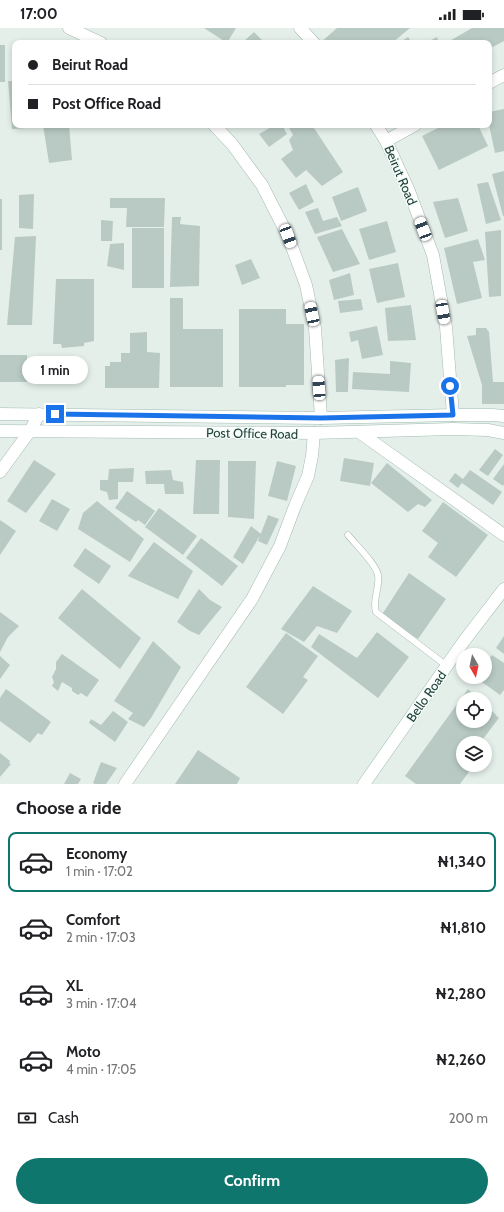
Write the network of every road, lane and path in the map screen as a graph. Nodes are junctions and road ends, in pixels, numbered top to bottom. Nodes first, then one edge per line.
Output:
1 (70, 28) edge
2 (300, 28) edge
3 (95, 40) edge
4 (311, 40) edge
5 (504, 75) edge
6 (492, 81) edge
7 (217, 128) edge
8 (378, 128) edge
9 (410, 128) edge
10 (386, 141) junction
11 (0, 414) edge
12 (39, 414) junction
13 (453, 415) junction
14 (498, 415) edge
15 (321, 418) junction
16 (0, 431) edge
17 (30, 431) junction
18 (359, 432) junction
19 (314, 433) junction
20 (504, 433) edge
21 (0, 472) edge
22 (348, 535) dead end
23 (504, 535) edge
24 (504, 589) edge
25 (447, 666) junction
26 (125, 784) edge
27 (364, 784) edge

1 - 3 street
2 - 4 street
5 - 6 street
7 - 15 street
8 - 10 street, Beirut Road
9 - 10 street
10 - 13 street, Beirut Road
11 - 12 street, Post Office Road
12 - 15 street, Post Office Road
12 - 17 street
13 - 14 street, Post Office Road
13 - 15 street, Post Office Road
16 - 17 street, Post Office Road
17 - 19 street, Post Office Road
17 - 21 street
18 - 19 street, Post Office Road
18 - 20 street, Post Office Road
18 - 23 street
19 - 26 street
22 - 25 lane
24 - 25 street, Bello Road
25 - 27 street, Bello Road

